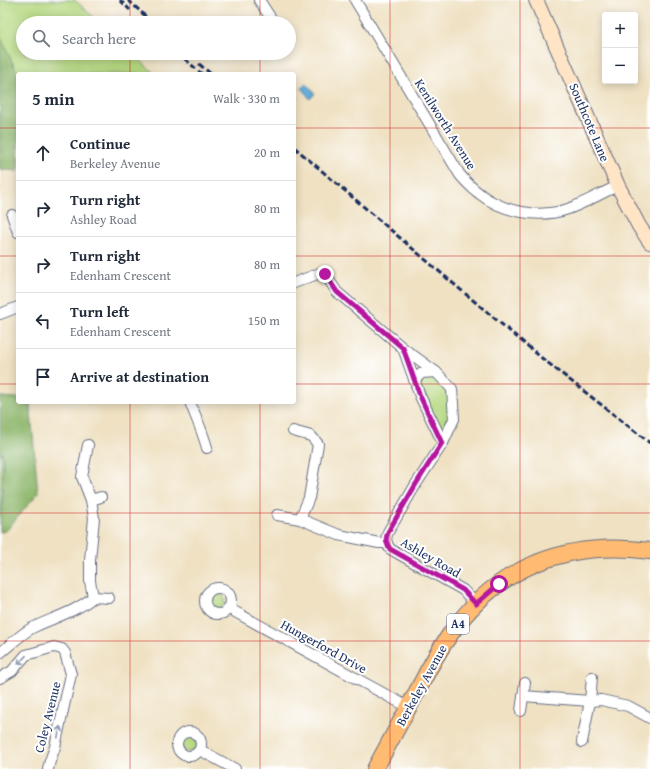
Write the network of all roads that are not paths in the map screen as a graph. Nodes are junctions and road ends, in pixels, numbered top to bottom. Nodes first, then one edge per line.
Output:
1 (259, 0) edge
2 (355, 0) edge
3 (536, 0) edge
4 (269, 16) edge
5 (618, 186) junction
6 (12, 215) dead end
7 (16, 226) edge
8 (650, 242) edge
9 (296, 282) edge
10 (16, 308) edge
11 (0, 314) edge
12 (403, 348) junction
13 (436, 372) junction
14 (414, 380) junction
15 (191, 404) edge
16 (293, 431) dead end
17 (442, 443) junction
18 (88, 445) dead end
19 (207, 448) dead end
20 (101, 497) dead end
21 (91, 500) junction
22 (277, 515) dead end
23 (300, 519) junction
24 (387, 543) junction
25 (650, 551) edge
26 (93, 597) junction
27 (109, 598) dead end
28 (476, 604) junction
29 (228, 608) dead end
30 (0, 652) edge
31 (591, 675) dead end
32 (0, 678) edge
33 (525, 683) dead end
34 (523, 696) junction
35 (590, 701) junction
36 (408, 707) junction
37 (521, 711) dead end
38 (650, 718) edge
39 (582, 742) dead end
40 (200, 750) dead end
41 (48, 769) edge
42 (235, 769) edge
43 (375, 769) edge

1 - 4 street
2 - 5 street, Kenilworth Avenue
3 - 5 street, Southcote Lane
5 - 8 street, Southcote Lane
6 - 7 street
9 - 12 street
10 - 11 street
12 - 13 street
12 - 14 street
13 - 14 street
13 - 17 street
14 - 17 street
15 - 19 street
16 - 23 street
17 - 24 street
18 - 21 street
20 - 21 street
21 - 26 street
22 - 23 street, Ashley Road
23 - 24 street, Ashley Road
24 - 28 street, Ashley Road
25 - 28 main road, Berkeley Avenue / A4
26 - 27 street
26 - 30 street
28 - 36 main road, Berkeley Avenue / A4
29 - 36 street, Hungerford Drive
31 - 35 street
41 -> 32 street, Coley Avenue
33 - 34 street
34 - 35 street
34 - 37 street
35 - 38 street
35 - 39 street
36 - 43 main road, Berkeley Avenue / A4
40 - 42 street

